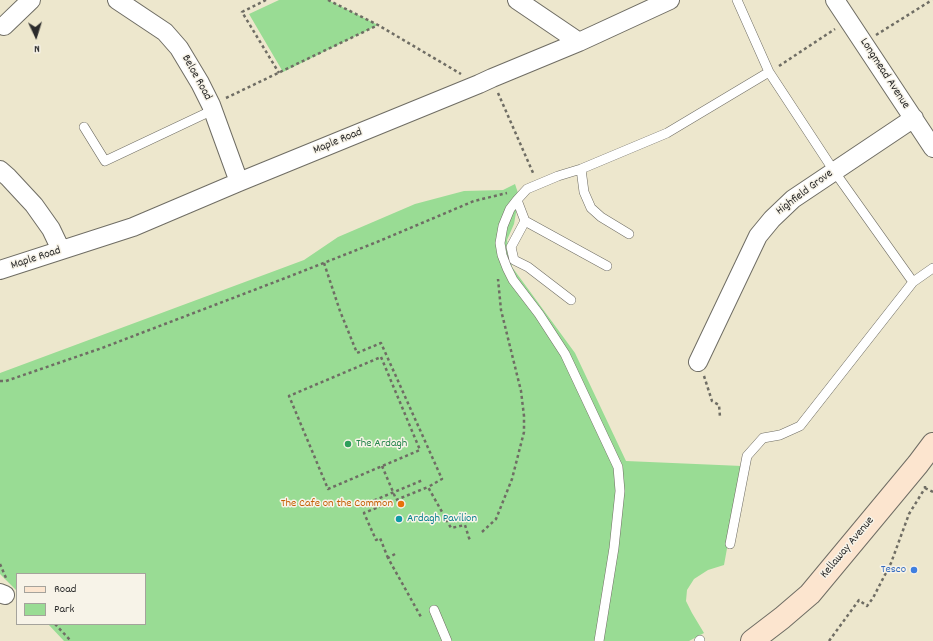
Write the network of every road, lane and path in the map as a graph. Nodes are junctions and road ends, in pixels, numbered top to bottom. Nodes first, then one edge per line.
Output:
1 (31, 0) edge
2 (117, 0) edge
3 (266, 0) edge
4 (328, 0) edge
5 (517, 0) edge
6 (670, 0) edge
7 (737, 0) edge
8 (835, 0) edge
9 (932, 0) edge
10 (848, 20) junction
11 (378, 25) junction
12 (4, 26) dead end
13 (579, 42) junction
14 (864, 43) junction
15 (769, 72) junction
16 (279, 73) junction
17 (486, 81) junction
18 (212, 108) junction
19 (914, 118) junction
20 (84, 127) dead end
21 (933, 148) edge
22 (582, 169) junction
23 (0, 170) edge
24 (834, 171) junction
25 (239, 182) junction
26 (538, 184) junction
27 (527, 189) junction
28 (517, 200) junction
29 (525, 221) junction
30 (629, 234) dead end
31 (61, 250) junction
32 (324, 263) junction
33 (607, 266) dead end
34 (933, 268) edge
35 (0, 270) edge
36 (498, 279) dead end
37 (913, 282) junction
38 (571, 300) dead end
39 (698, 362) joint
40 (0, 381) edge
41 (408, 404) junction
42 (402, 407) junction
43 (720, 417) dead end
44 (927, 455) edge
45 (382, 466) junction
46 (423, 480) dead end
47 (428, 487) junction
48 (925, 488) junction
49 (393, 492) junction
50 (933, 492) edge
51 (396, 499) junction
52 (363, 505) dead end
53 (482, 532) dead end
54 (471, 541) dead end
55 (730, 544) dead end
56 (394, 554) dead end
57 (388, 558) junction
58 (434, 610) dead end
59 (421, 617) dead end
60 (56, 625) edge
61 (71, 641) edge
62 (447, 641) edge
63 (599, 641) edge
64 (752, 641) edge
65 (829, 641) edge

1 - 12 street
2 - 18 street, Beloe Road
3 - 16 path
4 - 11 path
5 - 13 street
6 - 13 street, Maple Road
7 - 15 lane
8 - 10 street, Longmead Avenue
9 - 14 path
10 - 14 street, Longmead Avenue
10 - 15 path
11 - 16 path
11 - 17 path
13 - 17 street, Maple Road
14 - 19 street, Longmead Avenue
15 - 22 lane
15 - 24 lane
16 - 18 path
17 - 25 street, Maple Road
17 - 26 path
18 - 20 lane
18 - 25 street, Beloe Road
19 - 21 street, Longmead Avenue
19 - 24 street, Highfield Grove
22 - 26 lane
22 - 30 lane
23 - 31 street
24 - 37 lane
24 - 39 street, Highfield Grove
25 - 31 street, Maple Road
26 - 27 lane
27 - 28 lane
27 - 32 path
28 - 29 lane
28 - 63 lane
29 - 33 lane
29 - 38 lane
31 - 35 street, Maple Road
32 - 40 path
32 - 41 path
34 - 37 lane
36 - 53 path
37 - 55 lane
39 - 43 path
41 - 42 path
41 - 47 path
42 - 45 path
42 - 45 path
44 - 48 path
44 - 64 main road, Kellaway Avenue
45 - 49 path
46 - 49 path
47 - 51 path
47 - 54 path
48 - 50 path
48 - 65 path
49 - 51 path
49 - 52 path
51 - 57 path
56 - 57 path
57 - 59 path
58 - 62 lane
60 - 61 path

